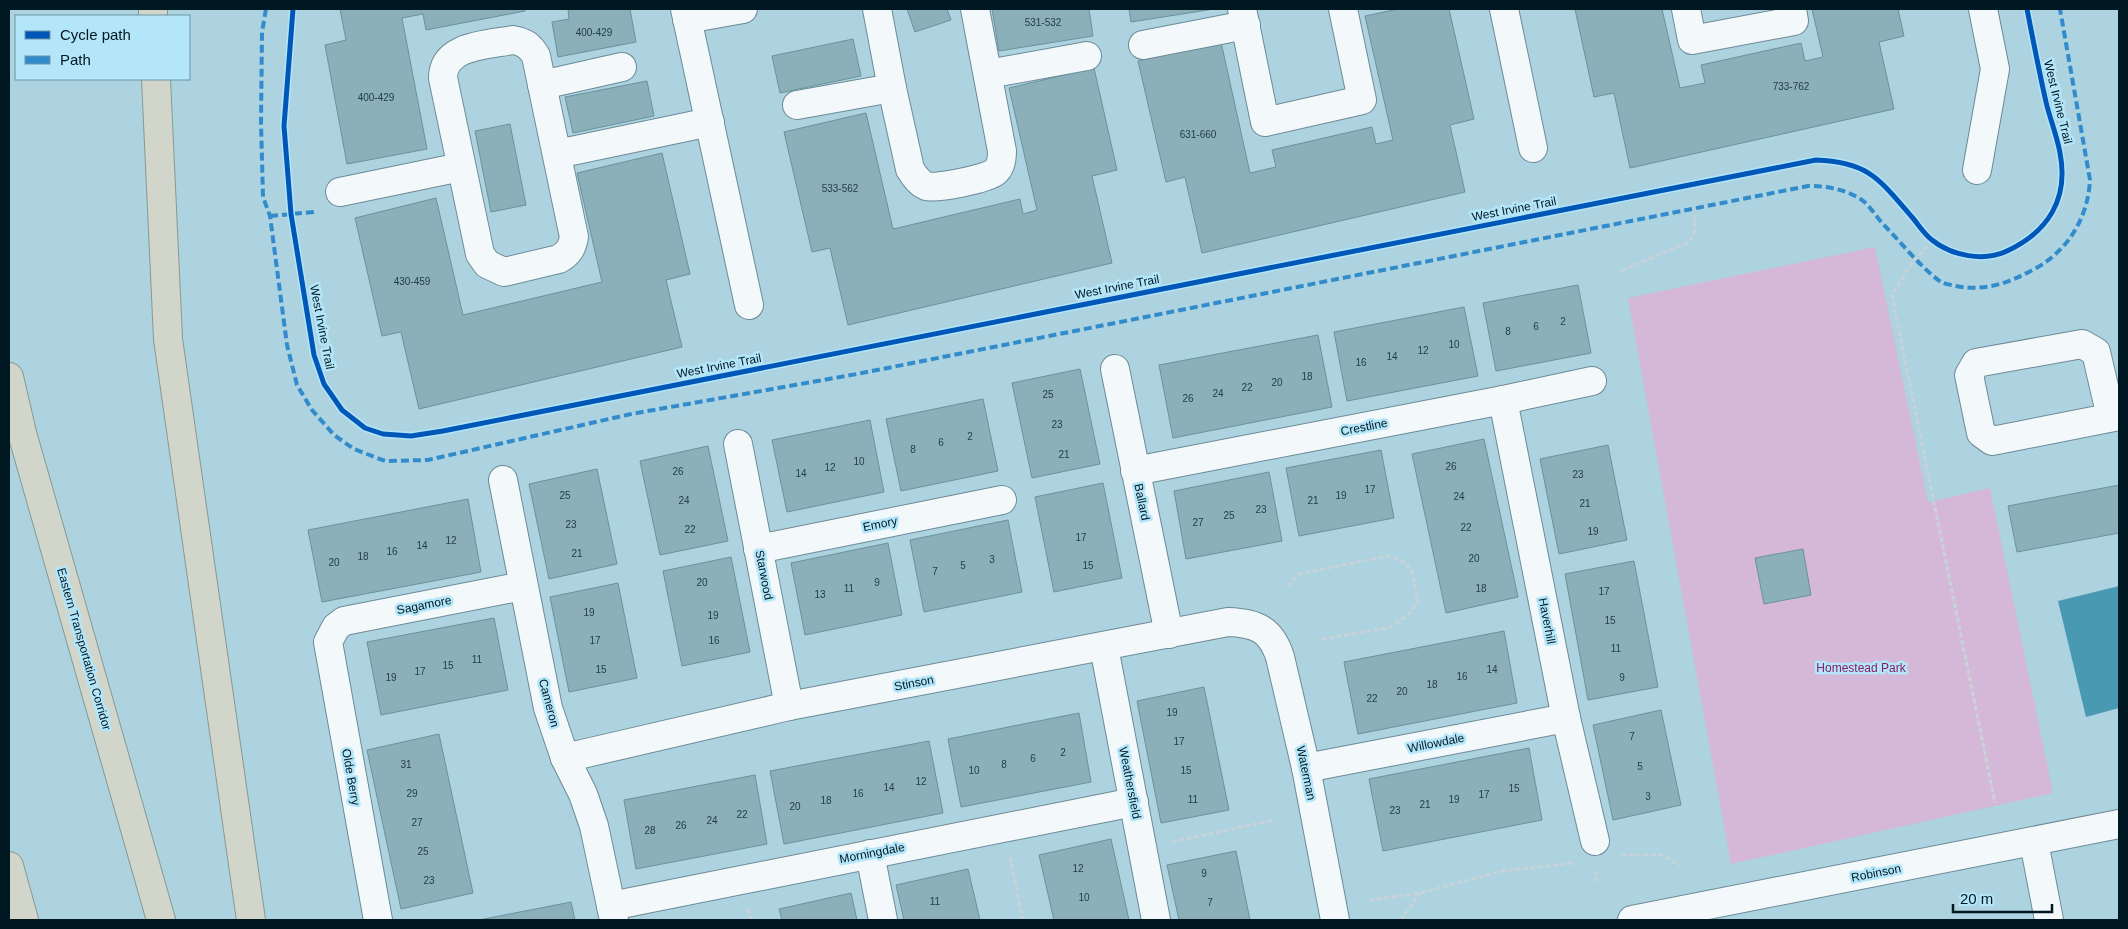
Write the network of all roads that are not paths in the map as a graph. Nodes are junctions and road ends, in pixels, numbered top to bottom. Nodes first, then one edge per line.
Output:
1 (743, 9) edge
2 (877, 9) edge
3 (975, 9) edge
4 (1342, 9) edge
5 (1504, 9) edge
6 (1686, 9) edge
7 (1792, 9) edge
8 (1983, 9) edge
9 (686, 14) edge
10 (1244, 17) edge
11 (1143, 45) dead end
12 (1087, 56) dead end
13 (622, 67) dead end
14 (988, 74) junction
15 (156, 80) edge
16 (542, 85) junction
17 (892, 88) junction
18 (797, 105) dead end
19 (710, 122) junction
20 (1533, 148) dead end
21 (557, 154) junction
22 (461, 167) junction
23 (1976, 170) dead end
24 (340, 192) dead end
25 (749, 305) dead end
26 (1115, 369) dead end
27 (9, 377) edge
28 (1592, 381) dead end
29 (1503, 400) junction
30 (2115, 417) edge
31 (738, 444) dead end
32 (1135, 470) junction
33 (503, 480) dead end
34 (1002, 500) dead end
35 (758, 549) junction
36 (523, 586) junction
37 (1264, 631) joint
38 (331, 634) joint
39 (1169, 634) junction
40 (1104, 647) junction
41 (789, 706) junction
42 (1566, 718) junction
43 (565, 758) junction
44 (1306, 768) junction
45 (1134, 802) junction
46 (2119, 824) edge
47 (2034, 842) junction
48 (1588, 852) road end
49 (870, 854) junction
50 (9, 866) edge
51 (612, 913) edge
52 (1687, 915) edge
53 (24, 920) edge
54 (161, 920) edge
55 (251, 920) edge
56 (378, 920) edge
57 (883, 920) edge
58 (1156, 920) edge
59 (1335, 920) edge
60 (1632, 920) edge
61 (2049, 920) edge

1 - 9 street
2 - 17 street
3 - 14 street
4 - 10 street
5 - 20 street
6 - 7 street
8 - 23 street
9 - 19 street
10 - 11 street
12 - 14 street
13 - 16 street
14 - 17 street
15 - 55 highway
16 - 21 street
16 - 22 street
17 - 18 street
19 - 21 street
19 - 25 street
21 - 22 street
22 - 24 street
26 - 32 street, Ballard
27 - 54 highway, Eastern Transportation Corridor
28 - 29 street, Crestline
29 - 32 street, Crestline
29 - 42 street, Haverhill
30 - 30 street
31 - 35 street, Starwood
32 - 39 street, Ballard
33 - 36 street, Cameron
34 - 35 street, Emory
35 - 41 street, Starwood
36 - 38 street, Sagamore
36 - 43 street, Cameron
37 - 39 street, Stinson
37 - 44 street, Waterman
38 - 56 street, Olde Berry
39 - 40 street, Stinson
40 - 41 street, Stinson
40 - 45 street, Weathersfield
41 - 43 street, Stinson
42 - 44 street, Willowdale
42 - 48 street, Haverhill
43 - 51 street, Cameron
44 - 59 street, Waterman
45 - 49 street, Morningdale
45 - 58 street, Weathersfield
46 - 47 street, Robinson
47 - 52 street, Robinson
47 - 61 street
49 - 51 street, Morningdale
49 - 57 street
50 - 53 highway
52 - 60 street, Robinson

